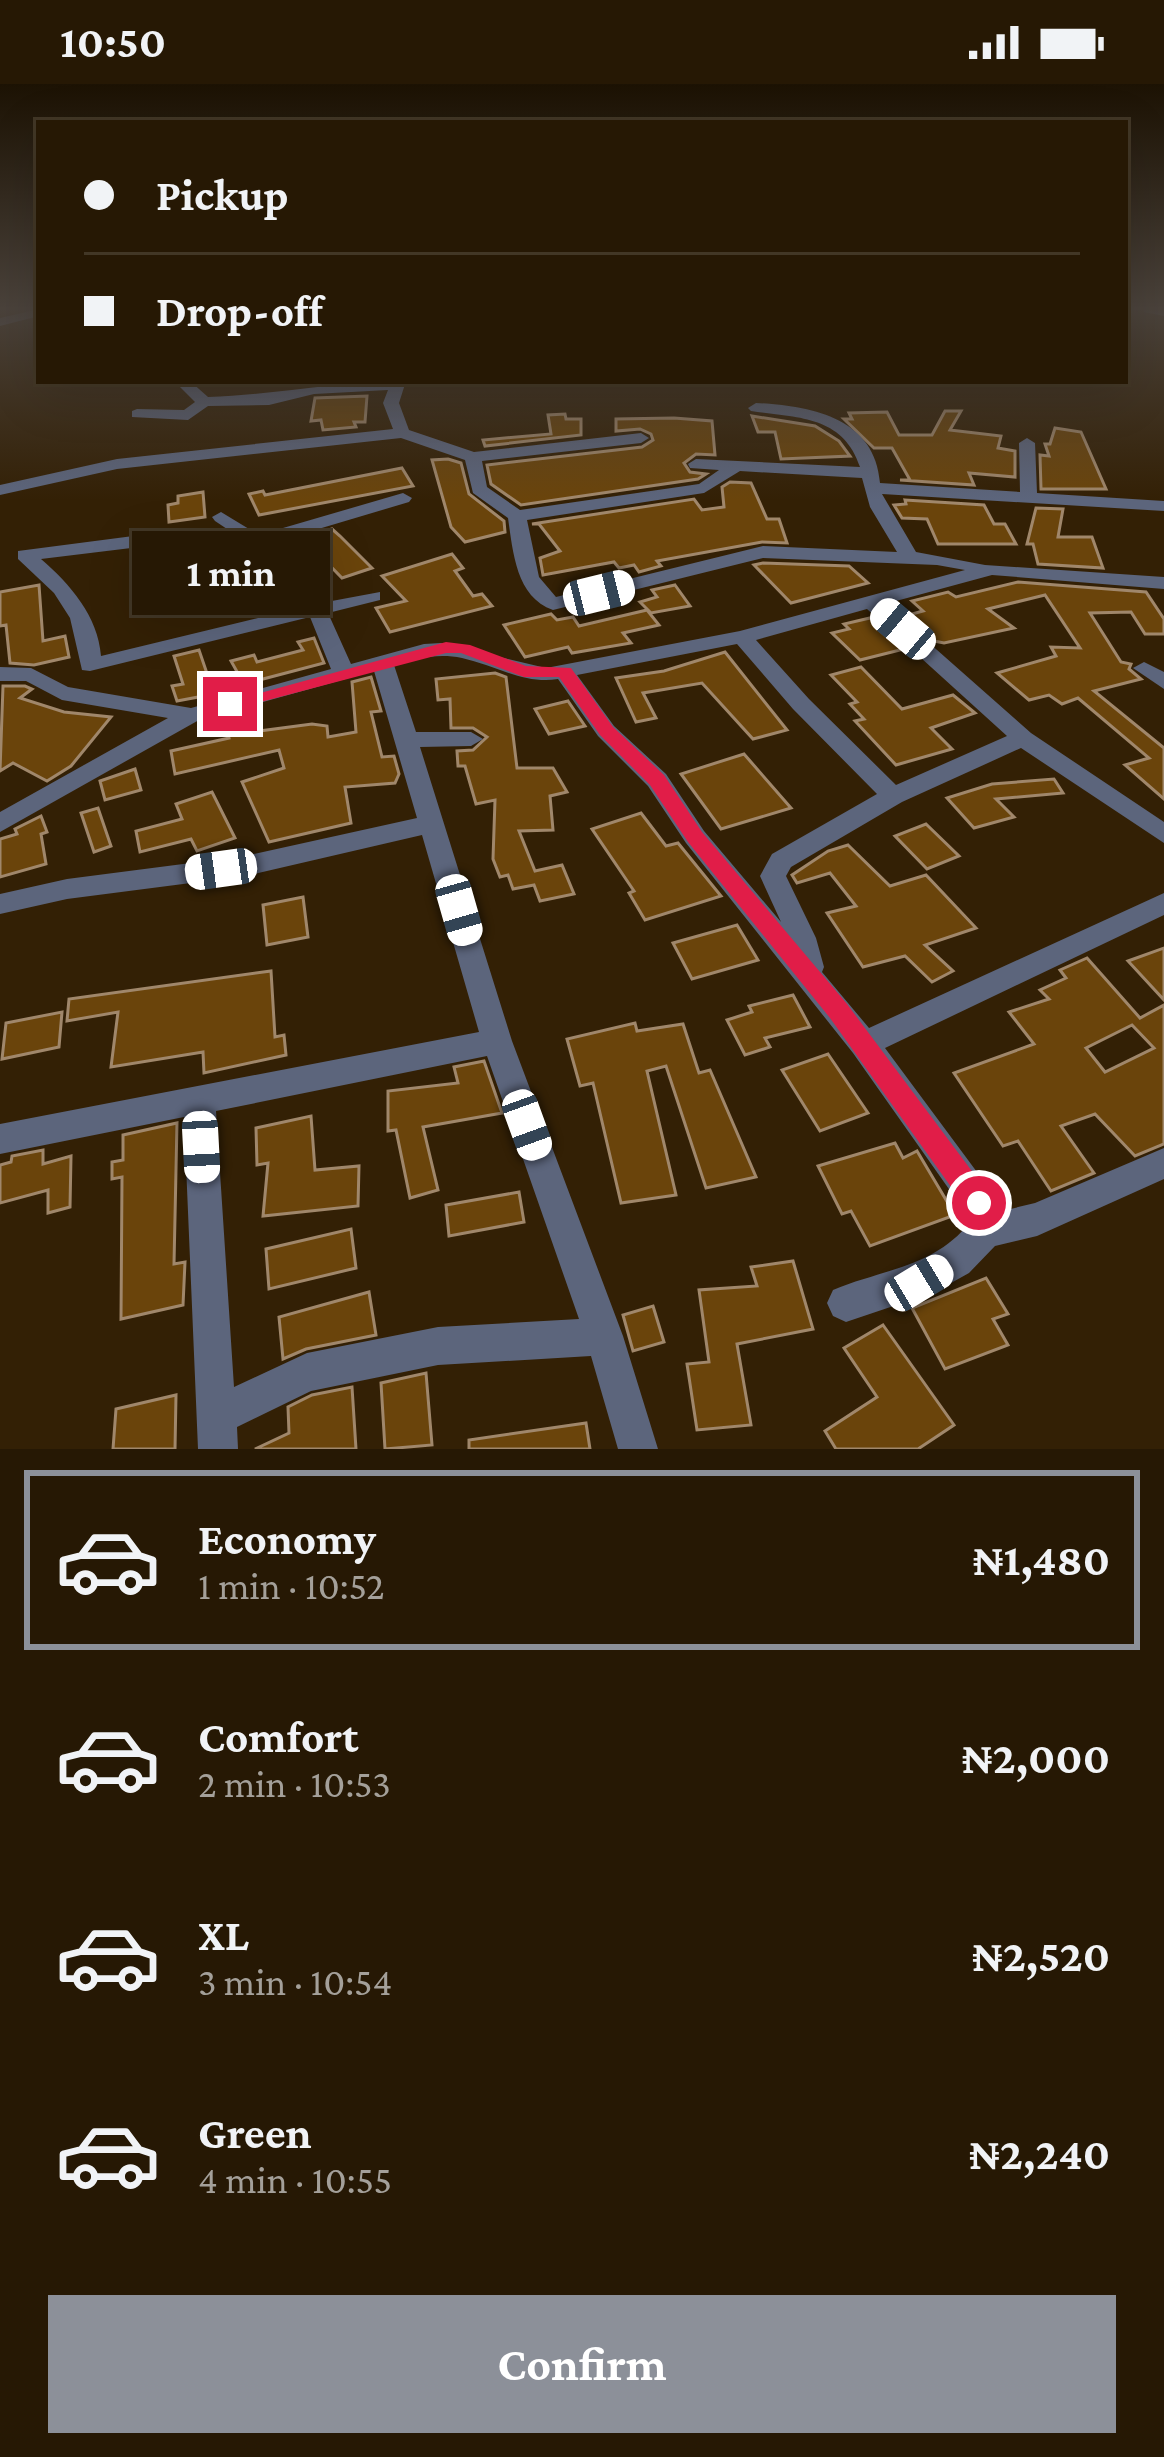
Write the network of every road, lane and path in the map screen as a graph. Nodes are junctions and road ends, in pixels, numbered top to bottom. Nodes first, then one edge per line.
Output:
1 (185, 384) edge
2 (311, 386) edge
3 (396, 387) edge
4 (204, 402) junction
5 (757, 408) dead end
6 (137, 414) dead end
7 (402, 433) junction
8 (641, 438) dead end
9 (1027, 442) dead end
10 (473, 458) junction
11 (696, 464) dead end
12 (740, 464) junction
13 (871, 480) junction
14 (0, 490) edge
15 (404, 498) dead end
16 (1029, 500) junction
17 (1164, 506) edge
18 (517, 516) junction
19 (221, 517) dead end
20 (254, 543) junction
21 (0, 550) edge
22 (25, 555) junction
23 (909, 557) junction
24 (992, 569) junction
25 (1164, 583) edge
26 (373, 596) dead end
27 (870, 601) junction
28 (317, 610) junction
29 (742, 637) junction
30 (383, 664) junction
31 (1144, 668) dead end
32 (564, 672) junction
33 (344, 673) junction
34 (0, 674) edge
35 (1164, 682) edge
36 (191, 715) junction
37 (1023, 738) junction
38 (471, 739) dead end
39 (404, 740) junction
40 (893, 796) junction
41 (0, 823) edge
42 (434, 823) junction
43 (1164, 834) edge
44 (1164, 902) edge
45 (0, 904) edge
46 (813, 978) junction
47 (497, 1041) junction
48 (864, 1044) junction
49 (199, 1102) junction
50 (0, 1139) edge
51 (1164, 1163) edge
52 (984, 1232) junction
53 (846, 1304) dead end
54 (604, 1336) junction
55 (218, 1433) edge
56 (638, 1449) edge

1 - 4 street
2 - 3 street
2 - 4 street
3 - 7 street
4 - 6 street
5 - 13 street
7 - 10 street
7 - 14 street
8 - 10 street
9 - 16 street
10 - 18 street
11 - 12 street
12 - 13 street
12 - 18 street
13 - 16 street
13 - 23 street
15 - 20 street
16 - 17 street
18 - 23 street
19 - 20 street
20 - 22 street
20 - 28 street
21 - 22 street
22 - 28 street
23 - 24 street
24 - 25 street
24 - 27 street
26 - 28 street
27 - 29 street
27 - 37 street
28 - 33 street
29 - 32 street
29 - 40 street
30 - 32 street
30 - 33 street
30 - 39 street
31 - 35 street
32 - 46 street
33 - 36 street
34 - 36 street
36 - 41 street
37 - 40 street
37 - 43 street
38 - 39 street
39 - 42 street
40 - 46 street
42 - 45 street
42 - 47 street
44 - 48 street
46 - 48 street
47 - 49 street
47 - 54 street
48 - 52 street
49 - 50 street
49 - 55 street
51 - 52 street
52 - 53 street
54 - 55 street
54 - 56 street

